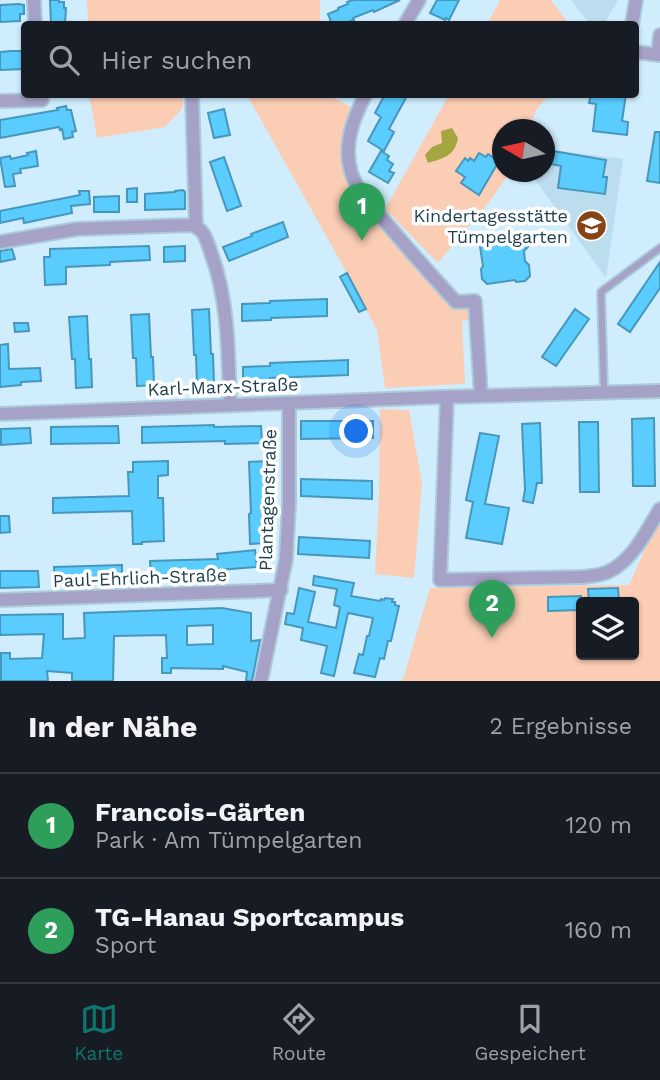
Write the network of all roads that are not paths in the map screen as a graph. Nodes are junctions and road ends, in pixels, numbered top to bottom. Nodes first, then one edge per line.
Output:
1 (34, 0) edge
2 (419, 0) edge
3 (636, 0) edge
4 (35, 21) edge
5 (407, 21) edge
6 (632, 21) edge
7 (660, 35) edge
8 (639, 52) edge
9 (659, 55) edge
10 (42, 98) edge
11 (192, 98) edge
12 (364, 98) edge
13 (0, 101) edge
14 (196, 226) junction
15 (0, 242) edge
16 (660, 248) edge
17 (660, 391) edge
18 (604, 392) junction
19 (481, 396) junction
20 (447, 397) junction
21 (289, 403) junction
22 (230, 404) junction
23 (0, 414) edge
24 (660, 509) edge
25 (281, 590) junction
26 (0, 600) edge
27 (261, 681) edge

1 - 4 street
2 - 5 street
3 - 6 street
7 - 9 street
8 - 9 street
10 - 13 street
11 - 14 street
12 - 19 street
14 - 15 street
14 - 22 street
16 - 18 lane
17 - 18 street, Karl-Marx-Straße
18 - 19 street, Karl-Marx-Straße
19 - 20 street, Karl-Marx-Straße
20 - 21 street, Karl-Marx-Straße
20 - 24 street
21 - 22 street, Karl-Marx-Straße
21 - 25 street, Plantagenstraße
22 - 23 street, Karl-Marx-Straße
25 - 26 street, Paul-Ehrlich-Straße
25 - 27 street, Plantagenstraße

